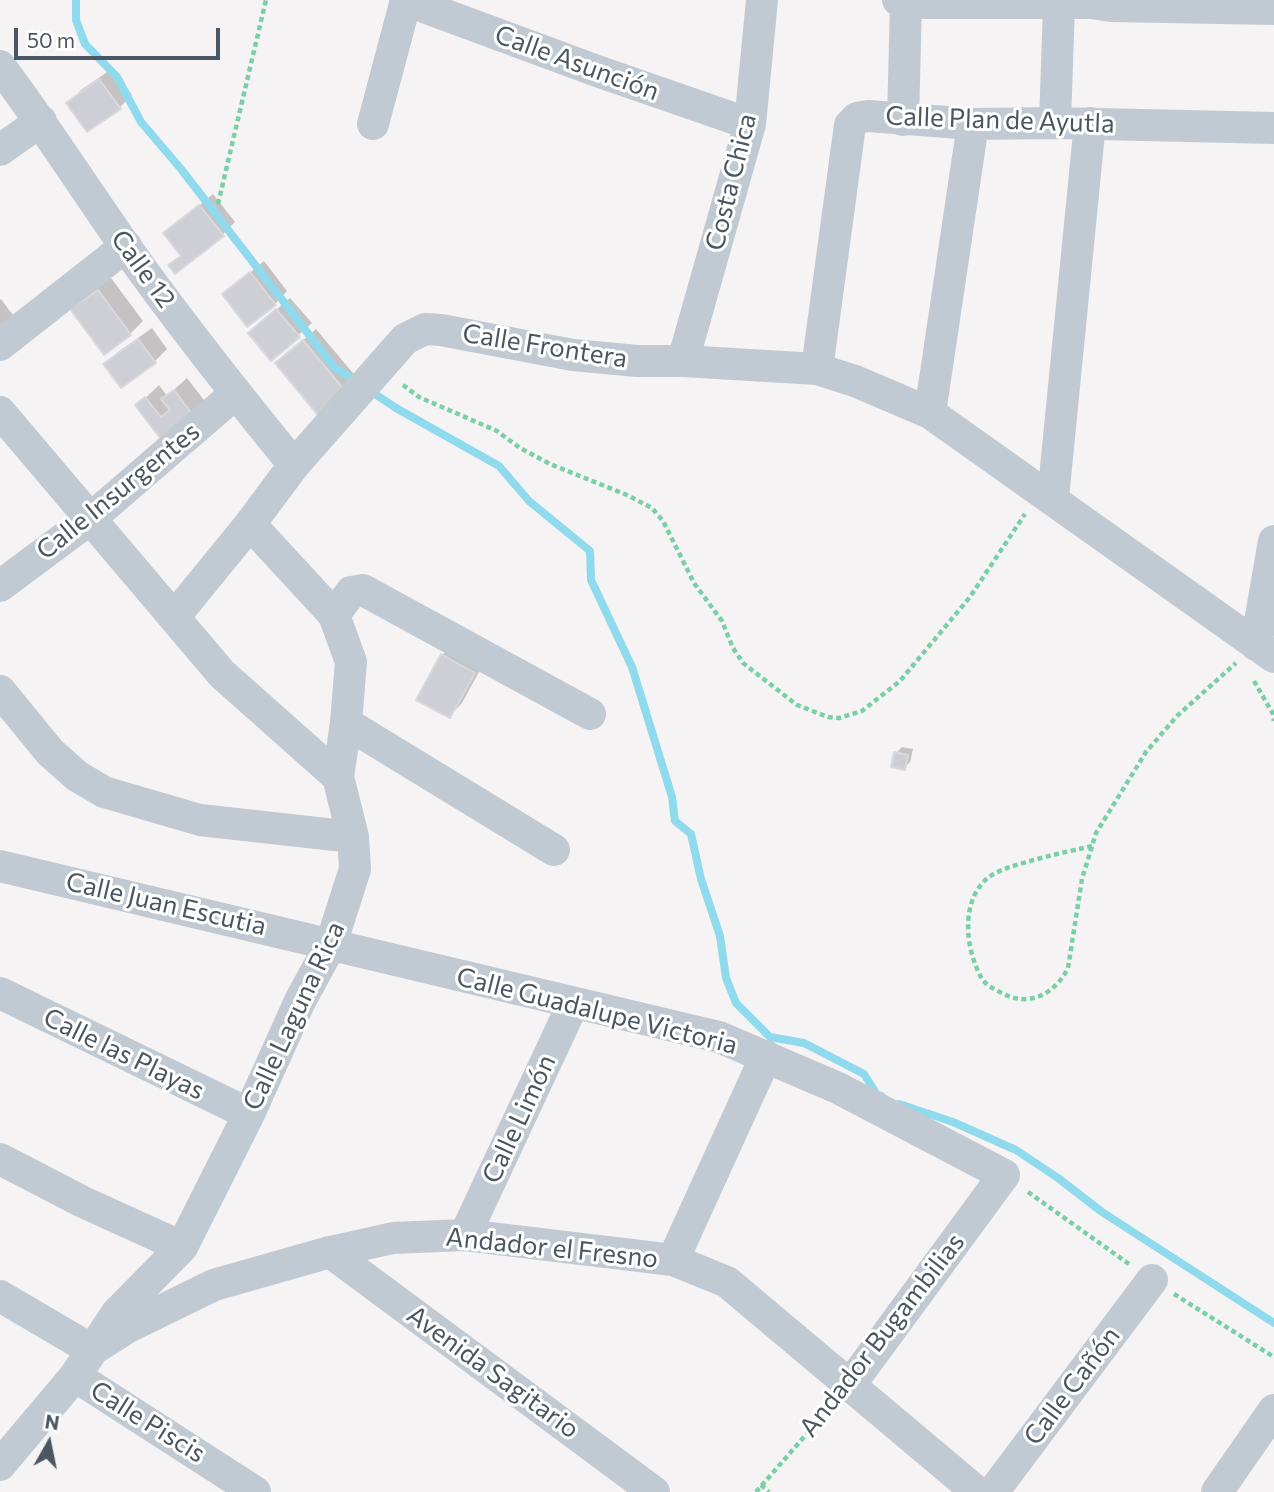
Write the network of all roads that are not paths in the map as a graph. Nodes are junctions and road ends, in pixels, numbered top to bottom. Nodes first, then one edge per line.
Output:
1 (406, 0) edge
2 (762, 0) edge
3 (902, 2) edge
4 (1091, 2) edge
5 (1059, 4) junction
6 (1274, 9) edge
7 (0, 66) edge
8 (903, 120) junction
9 (41, 121) junction
10 (1055, 122) junction
11 (373, 124) dead end
12 (750, 124) junction
13 (973, 124) junction
14 (1090, 124) junction
15 (1274, 128) edge
16 (0, 150) edge
17 (126, 246) junction
18 (0, 345) edge
19 (683, 361) junction
20 (817, 369) junction
21 (236, 394) junction
22 (0, 412) edge
23 (930, 413) junction
24 (294, 466) junction
25 (1048, 494) junction
26 (90, 519) junction
27 (250, 524) junction
28 (1274, 541) edge
29 (0, 586) edge
30 (334, 615) junction
31 (176, 616) junction
32 (1258, 653) edge
33 (0, 691) edge
34 (590, 714) dead end
35 (346, 723) junction
36 (338, 777) junction
37 (353, 837) junction
38 (554, 850) dead end
39 (0, 866) edge
40 (331, 944) junction
41 (0, 993) edge
42 (573, 1004) junction
43 (766, 1056) junction
44 (249, 1114) junction
45 (0, 1159) edge
46 (1004, 1175) joint
47 (465, 1234) junction
48 (182, 1247) junction
49 (330, 1252) junction
50 (673, 1260) junction
51 (1152, 1280) dead end
52 (0, 1296) edge
53 (93, 1350) junction
54 (75, 1376) junction
55 (850, 1385) junction
56 (1274, 1410) edge
57 (0, 1465) edge
58 (255, 1492) edge
59 (654, 1492) edge
60 (977, 1492) edge
61 (993, 1492) edge
62 (1217, 1492) edge

1 - 11 street
1 - 12 street, Calle Asunción
2 - 12 street, Costa Chica
3 - 5 street
3 - 8 street
4 - 5 street
4 - 6 street
5 - 10 street
7 - 9 street, Calle 12
8 - 13 street, Calle Plan de Ayutla
8 - 20 street, Calle Plan de Ayutla
9 - 16 street
9 - 17 street, Calle 12
10 - 13 street, Calle Plan de Ayutla
10 - 14 street, Calle Plan de Ayutla
12 - 19 street, Costa Chica
13 - 23 street
14 - 15 street, Calle Plan de Ayutla
14 - 25 street
17 - 18 street
17 - 21 street, Calle 12
19 - 20 street, Calle Frontera
19 - 24 street, Calle Frontera
20 - 23 street, Calle Frontera
21 - 24 street, Calle 12
21 - 26 street, Calle Insurgentes
22 - 26 street
23 - 25 street, Calle Frontera
24 - 27 street, Calle Frontera
25 - 32 street, Calle Frontera
26 - 29 street, Calle Insurgentes
26 - 31 street
27 - 30 street
27 - 31 street, Calle Frontera
28 - 32 street
30 - 34 street
30 - 35 street
31 - 36 street
33 - 37 street
35 - 36 street
35 - 38 street
36 - 37 street, Calle Laguna Rica
37 - 40 street, Calle Laguna Rica
39 - 40 street, Calle Juan Escutia
40 - 42 street, Calle Guadalupe Victoria
40 - 44 street, Calle Laguna Rica
41 - 44 street, Calle las Playas
42 - 43 street, Calle Guadalupe Victoria
42 - 47 street, Calle Limón
43 - 46 street, Calle Guadalupe Victoria
43 - 50 street
44 - 48 street, Calle Laguna Rica
45 - 48 street
46 - 55 street, Andador Bugambilias
47 - 49 street, Andador el Fresno
47 - 50 street, Andador el Fresno
48 - 53 street, Calle Laguna Rica
49 - 53 street, Andador el Fresno
49 - 59 street, Avenida Sagitario
50 - 55 street, Andador el Fresno
51 - 61 street, Calle Cañón
52 - 53 street
53 - 54 street, Calle Laguna Rica
54 - 57 street, Calle Laguna Rica
54 - 58 street, Calle Piscis
55 - 60 street, Andador el Fresno
56 - 62 street

